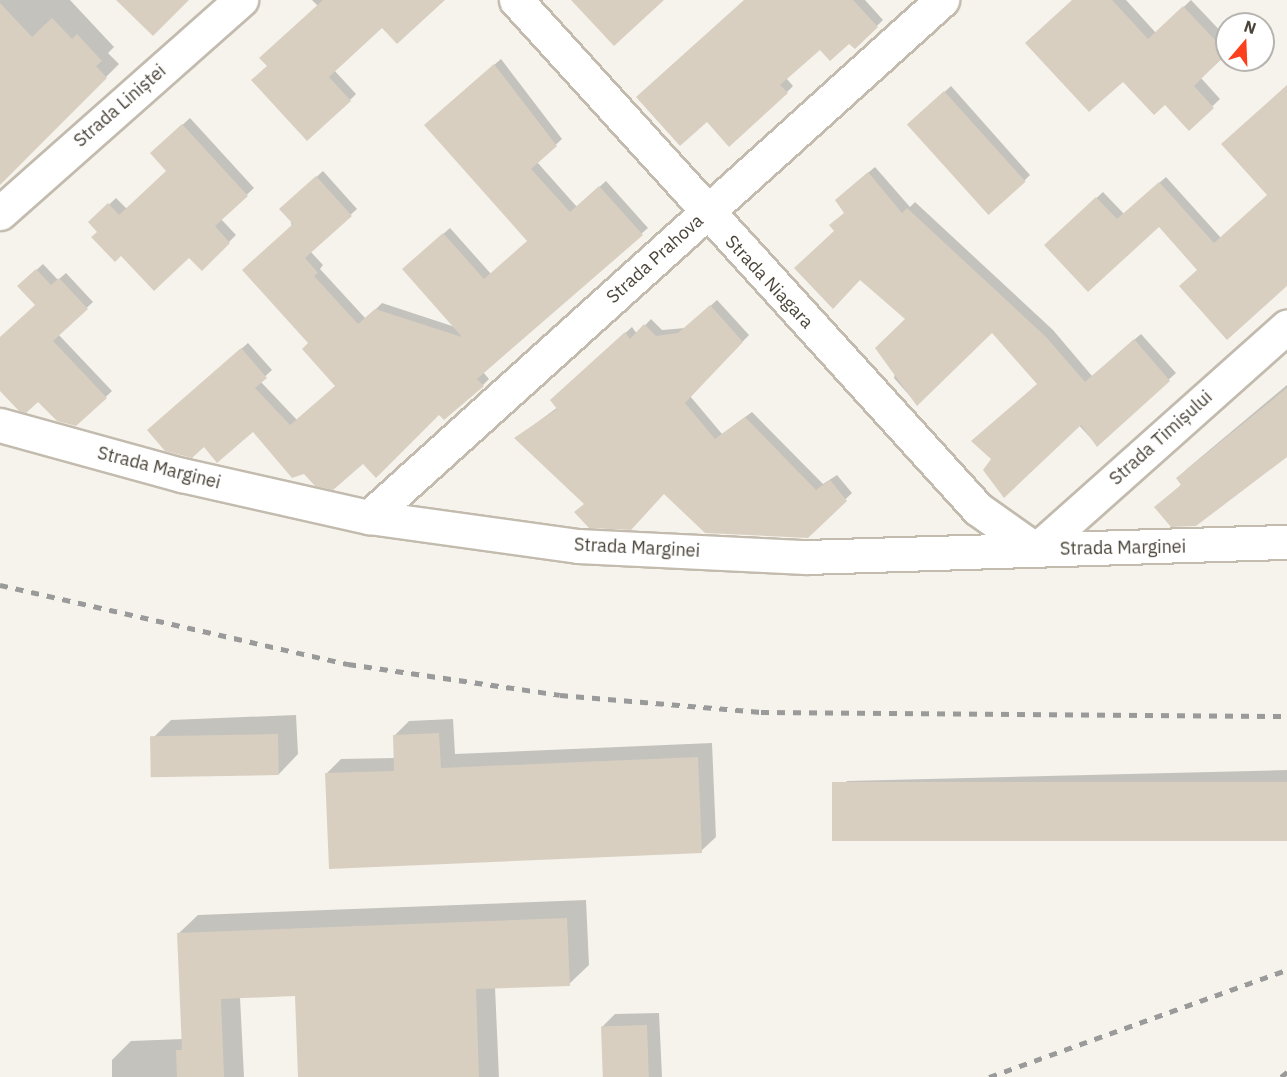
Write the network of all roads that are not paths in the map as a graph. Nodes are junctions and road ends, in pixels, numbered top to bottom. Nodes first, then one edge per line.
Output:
1 (241, 0) edge
2 (516, 0) edge
3 (942, 0) edge
4 (0, 213) edge
5 (705, 213) junction
6 (1287, 326) edge
7 (0, 425) edge
8 (369, 517) junction
9 (1287, 542) edge
10 (1036, 550) junction

1 - 4 street, Strada Liniștei
2 - 5 street, Strada Niagara
3 - 5 street, Strada Prahova
5 - 8 street, Strada Prahova
5 - 10 street, Strada Niagara
6 - 10 street, Strada Timișului
7 - 8 street, Strada Marginei
8 - 10 street, Strada Marginei
9 - 10 street, Strada Marginei

